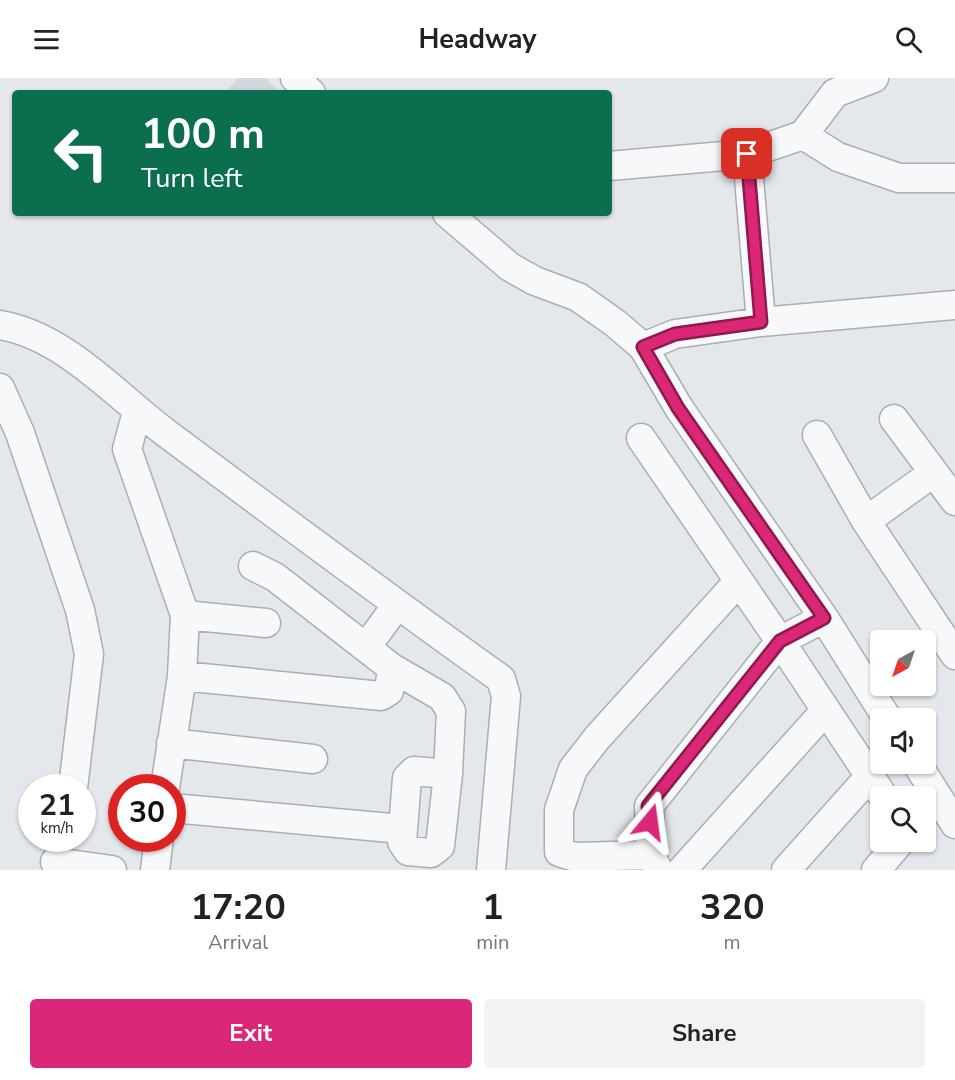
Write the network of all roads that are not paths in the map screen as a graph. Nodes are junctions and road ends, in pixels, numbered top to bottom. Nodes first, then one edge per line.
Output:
1 (295, 78) edge
2 (874, 78) edge
3 (308, 90) edge
4 (803, 135) junction
5 (747, 154) junction
6 (612, 166) edge
7 (955, 178) edge
8 (450, 216) edge
9 (955, 305) edge
10 (761, 322) junction
11 (0, 325) edge
12 (643, 347) junction
13 (0, 388) edge
14 (137, 412) junction
15 (894, 419) dead end
16 (817, 435) dead end
17 (641, 438) dead end
18 (933, 473) junction
19 (955, 501) edge
20 (866, 521) junction
21 (253, 566) dead end
22 (738, 582) junction
23 (397, 605) junction
24 (185, 615) junction
25 (824, 618) junction
26 (266, 623) dead end
27 (780, 641) junction
28 (367, 646) junction
29 (955, 655) edge
30 (392, 668) junction
31 (182, 676) junction
32 (881, 708) edge
33 (826, 710) junction
34 (171, 743) junction
35 (313, 759) dead end
36 (75, 774) edge
37 (167, 774) edge
38 (448, 774) junction
39 (928, 774) edge
40 (876, 786) edge
41 (870, 792) edge
42 (947, 792) edge
43 (186, 809) edge
44 (955, 824) edge
45 (402, 830) junction
46 (158, 852) edge
47 (891, 852) edge
48 (56, 857) edge
49 (655, 862) edge
50 (112, 870) edge
51 (156, 870) edge
52 (490, 870) edge
53 (682, 870) edge
54 (786, 870) edge
55 (876, 870) edge

1 - 3 street
2 - 4 street
4 - 5 street
4 - 7 street
5 - 6 street
5 - 10 street
8 - 12 street
9 - 10 street
10 - 12 street
11 - 14 street
12 - 25 street
13 - 36 street
14 - 23 street
14 - 24 street
15 - 18 street
16 - 20 street
17 - 22 street
18 - 19 street
18 - 20 street
20 - 29 street
21 - 28 street
22 - 27 street
22 - 49 street
23 - 28 street
23 - 52 street
24 - 26 street
24 - 31 street
25 - 27 street
25 - 32 street
27 - 33 street
27 - 49 street
28 - 30 street
30 - 31 street
30 - 38 street
31 - 34 street
33 - 40 street
33 - 53 street
34 - 35 street
34 - 37 street
38 - 45 street
38 - 45 street
39 - 42 street
41 - 54 street
42 - 44 street
43 - 45 street
46 - 51 street
47 - 55 street
48 - 50 street

